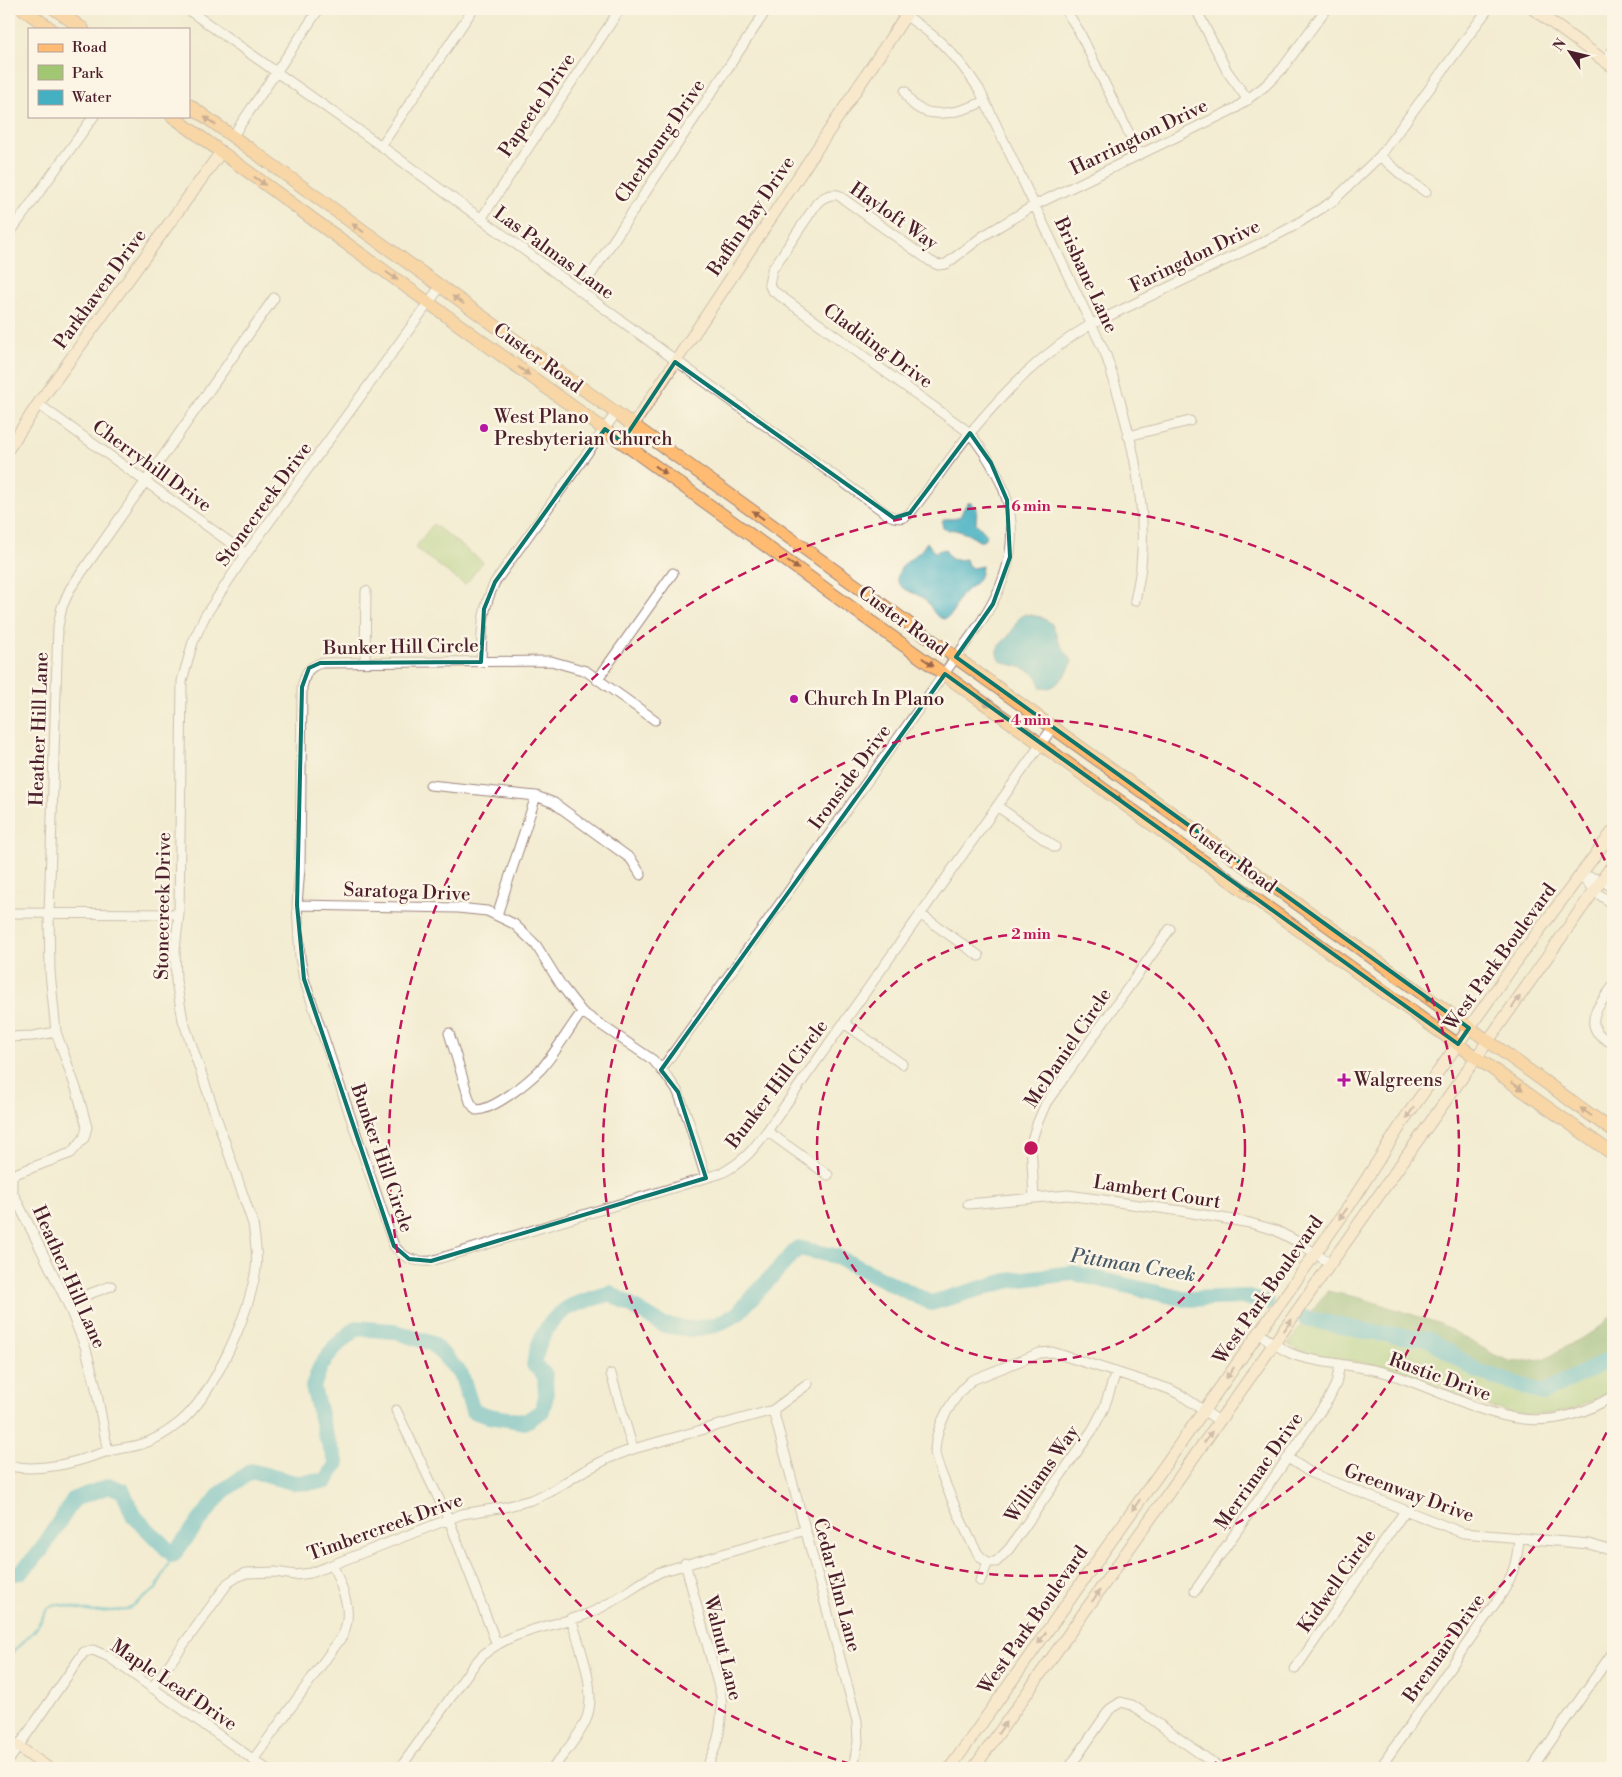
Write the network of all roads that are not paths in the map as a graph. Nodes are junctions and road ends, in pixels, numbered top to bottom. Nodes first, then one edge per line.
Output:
1 (23, 9) edge
2 (55, 9) edge
3 (187, 9) edge
4 (319, 9) edge
5 (472, 9) edge
6 (620, 9) edge
7 (767, 9) edge
8 (1065, 9) edge
9 (1196, 9) edge
10 (1326, 9) edge
11 (1488, 9) edge
12 (1534, 9) edge
13 (904, 11) edge
14 (50, 28) edge
15 (82, 28) edge
16 (1613, 50) edge
17 (1609, 64) edge
18 (277, 72) junction
19 (904, 91) dead end
20 (1248, 100) junction
21 (985, 101) junction
22 (190, 106) edge
23 (93, 118) edge
24 (175, 118) edge
25 (232, 137) junction
26 (382, 146) junction
27 (221, 152) junction
28 (1139, 154) junction
29 (1380, 156) junction
30 (1426, 192) dead end
31 (1035, 205) junction
32 (481, 219) junction
33 (9, 234) edge
34 (942, 265) joint
35 (769, 284) joint
36 (440, 287) junction
37 (580, 291) junction
38 (274, 298) dead end
39 (429, 303) junction
40 (1092, 324) junction
41 (675, 362) junction
42 (38, 404) junction
43 (616, 413) junction
44 (1190, 421) dead end
45 (633, 426) junction
46 (605, 430) junction
47 (970, 434) junction
48 (1128, 436) junction
49 (622, 442) junction
50 (9, 448) edge
51 (146, 481) junction
52 (903, 518) joint
53 (246, 554) junction
54 (673, 573) dead end
55 (366, 591) dead end
56 (1135, 601) dead end
57 (956, 657) junction
58 (365, 662) junction
59 (481, 662) junction
60 (945, 674) junction
61 (597, 680) junction
62 (655, 720) dead end
63 (1053, 727) junction
64 (1042, 743) junction
65 (430, 785) dead end
66 (536, 796) junction
67 (997, 806) junction
68 (1613, 831) edge
69 (1055, 847) dead end
70 (1613, 864) edge
71 (642, 875) dead end
72 (1582, 875) junction
73 (1602, 880) junction
74 (1613, 888) edge
75 (1594, 890) junction
76 (1613, 904) edge
77 (297, 905) junction
78 (9, 913) edge
79 (49, 914) junction
80 (179, 914) junction
81 (920, 914) junction
82 (497, 915) junction
83 (1170, 929) dead end
84 (979, 956) dead end
85 (1613, 986) edge
86 (582, 1012) junction
87 (844, 1023) junction
88 (1469, 1028) junction
89 (56, 1032) junction
90 (449, 1033) dead end
91 (9, 1037) edge
92 (1488, 1042) junction
93 (1458, 1044) junction
94 (1613, 1044) edge
95 (1477, 1058) junction
96 (902, 1064) dead end
97 (660, 1070) junction
98 (767, 1131) junction
99 (1613, 1131) edge
100 (1613, 1154) edge
101 (1370, 1173) junction
102 (10, 1174) edge
103 (828, 1175) dead end
104 (706, 1178) junction
105 (1387, 1185) junction
106 (1034, 1198) junction
107 (968, 1204) dead end
108 (1315, 1253) junction
109 (1331, 1264) junction
110 (111, 1286) dead end
111 (66, 1302) junction
112 (1258, 1333) junction
113 (1274, 1344) junction
114 (1340, 1364) junction
115 (1116, 1372) junction
116 (611, 1374) dead end
117 (808, 1384) dead end
118 (1613, 1396) edge
119 (396, 1410) dead end
120 (773, 1410) junction
121 (1204, 1410) junction
122 (1219, 1421) junction
123 (633, 1449) junction
124 (108, 1452) junction
125 (1288, 1458) junction
126 (9, 1466) edge
127 (1405, 1511) junction
128 (448, 1520) junction
129 (806, 1530) junction
130 (1519, 1539) junction
131 (1613, 1551) edge
132 (988, 1562) junction
133 (685, 1564) junction
134 (333, 1565) junction
135 (980, 1581) dead end
136 (1196, 1591) dead end
137 (571, 1618) junction
138 (497, 1645) junction
139 (1613, 1652) edge
140 (1295, 1669) dead end
141 (152, 1688) junction
142 (13, 1743) edge
143 (9, 1760) edge
144 (253, 1760) junction
145 (48, 1768) edge
146 (265, 1768) edge
147 (400, 1768) edge
148 (553, 1768) edge
149 (706, 1768) edge
150 (853, 1768) edge
151 (950, 1768) edge
152 (974, 1768) edge
153 (1069, 1768) edge
154 (1220, 1768) edge
155 (1380, 1768) edge
156 (1532, 1768) edge

1 - 14 main road
2 - 15 main road
3 - 18 street, Las Palmas Lane
4 - 18 street
5 - 26 street
6 - 32 street, Papeete Drive
7 - 37 street, Cherbourg Drive
8 - 28 street
9 - 20 street
10 - 20 street, Harrington Drive
11 - 29 street, Faringdon Drive
12 - 17 main road
13 - 21 street, Brisbane Lane
13 - 41 main road, Baffin Bay Drive
16 - 17 street
18 - 25 street
18 - 26 street, Las Palmas Lane
19 - 21 street
20 - 28 street, Harrington Drive
21 - 31 street, Brisbane Lane
25 -> 22 main road, Custer Road
23 - 33 street
24 - 27 main road, Custer Road
25 - 27 main road
36 -> 25 main road, Custer Road
26 - 32 street, Las Palmas Lane
27 -> 39 main road, Custer Road
27 - 42 main road, Parkhaven Drive
28 - 31 street, Harrington Drive
29 - 30 street
29 - 40 street, Faringdon Drive
31 - 34 street, Harrington Drive
31 - 40 street, Brisbane Lane
32 - 37 street, Las Palmas Lane
34 - 35 street, Hayloft Way
35 - 47 street, Cladding Drive
36 - 39 street, Stonecreek Drive
43 -> 36 main road, Custer Road
37 - 41 street, Las Palmas Lane
38 - 51 street, Heather Hill Lane
39 -> 46 main road, Custer Road
39 - 53 street, Stonecreek Drive
40 - 47 street, Faringdon Drive
40 - 48 street, Brisbane Lane
41 - 45 main road, Baffin Bay Drive
41 - 52 street, Las Palmas Lane
42 - 50 main road, Parkhaven Drive
42 - 51 street, Cherryhill Drive
43 - 45 main road, Custer Road
43 - 46 street
44 - 48 street
45 - 49 main road, Baffin Bay Drive
57 -> 45 main road, Custer Road
46 - 49 main road, Custer Road
46 - 59 street
47 - 52 street, Faringdon Drive
47 - 57 street, Ironside Drive
48 - 56 street, Brisbane Lane
49 -> 60 main road, Custer Road
51 - 53 street, Cherryhill Drive
51 - 79 street, Heather Hill Lane
53 - 80 street, Stonecreek Drive
54 - 61 street
55 - 58 street
57 - 60 street, Ironside Drive
57 - 63 main road, Custer Road
58 - 59 street, Bunker Hill Circle
58 - 77 street, Bunker Hill Circle
59 - 61 street, Bunker Hill Circle
60 -> 64 main road, Custer Road
60 - 97 street, Ironside Drive
61 - 62 street, Bunker Hill Circle
63 - 64 street, Bunker Hill Circle
88 -> 63 main road, Custer Road
64 - 67 street, Bunker Hill Circle
64 -> 93 main road, Custer Road
65 - 66 street
66 - 71 street
66 - 82 street
67 - 69 street
67 - 81 street, Bunker Hill Circle
68 - 72 main road, West Park Boulevard
70 - 73 main road, West Park Boulevard
72 - 73 street
72 - 75 street
72 - 88 main road, West Park Boulevard
73 - 74 street
73 - 75 main road, West Park Boulevard
75 - 76 street
92 -> 75 main road, West Park Boulevard
77 - 82 street, Saratoga Drive
77 - 104 street, Bunker Hill Circle
78 - 79 street
79 - 80 street
79 - 89 street, Heather Hill Lane
80 - 124 street, Stonecreek Drive
81 - 84 street
81 - 87 street, Bunker Hill Circle
82 - 86 street, Saratoga Drive
83 - 106 street, McDaniel Circle
85 - 94 street
86 - 90 street
86 - 97 street, Saratoga Drive
87 - 96 street
87 - 98 street, Bunker Hill Circle
88 - 92 main road, Custer Road
88 - 93 main road, West Park Boulevard
89 - 91 street
89 - 102 street, Heather Hill Lane
92 - 95 main road, West Park Boulevard
99 -> 92 main road, Custer Road
93 - 95 main road, Custer Road
93 -> 101 main road, West Park Boulevard
95 -> 100 main road, Custer Road
95 - 105 main road, West Park Boulevard
97 - 104 street, Saratoga Drive
98 - 103 street
98 - 104 street, Bunker Hill Circle
101 - 105 main road
101 -> 108 main road, West Park Boulevard
102 - 111 street, Heather Hill Lane
105 - 109 main road, West Park Boulevard
106 - 107 street, Lambert Court
106 - 108 street, Lambert Court
108 - 109 street, Lambert Court
108 - 112 main road, West Park Boulevard
113 -> 109 main road, West Park Boulevard
110 - 111 street
111 - 124 street, Heather Hill Lane
112 - 113 street, Rustic Drive
112 -> 121 main road, West Park Boulevard
113 - 114 street, Rustic Drive
113 - 122 main road, West Park Boulevard
114 - 118 street, Rustic Drive
114 - 125 street, Merrimac Drive
115 - 121 street
115 - 132 street, Williams Way
115 - 132 street
116 - 123 street
117 - 120 street, Timbercreek Drive
119 - 128 street
120 - 123 street, Timbercreek Drive
120 - 129 street, Cedar Elm Lane
121 - 122 street
121 -> 151 main road, West Park Boulevard
152 -> 122 main road, West Park Boulevard
123 - 128 street, Timbercreek Drive
124 - 126 street, Stonecreek Drive
125 - 127 street, Greenway Drive
125 - 136 street, Merrimac Drive
127 - 130 street, Greenway Drive
127 - 140 street, Kidwell Circle
128 - 134 street, Timbercreek Drive
128 - 138 street
129 - 133 street
129 - 150 street, Cedar Elm Lane
130 - 131 street, Greenway Drive
130 - 155 street, Brennan Drive
132 - 135 street
133 - 137 street
133 - 149 street, Walnut Lane
134 - 141 street, Timbercreek Drive
134 - 144 street
137 - 138 street
137 - 148 street
138 - 147 street
139 - 156 street
141 - 142 street, Maple Leaf Drive
141 - 144 street, Maple Leaf Drive
142 - 143 street
142 - 145 main road
144 - 146 street, Maple Leaf Drive
153 - 154 street

